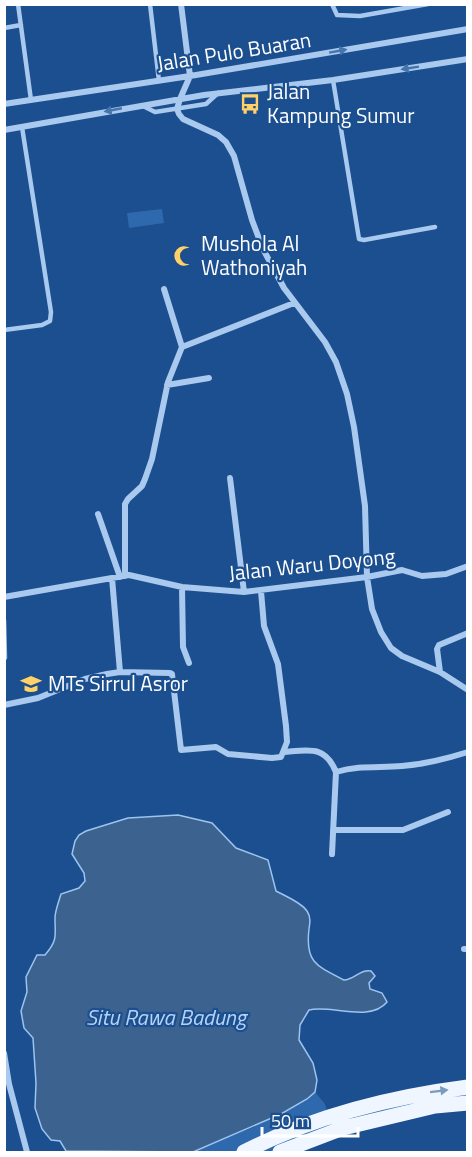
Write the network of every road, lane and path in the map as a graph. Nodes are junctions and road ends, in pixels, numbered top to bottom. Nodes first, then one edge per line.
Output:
1 (18, 4) edge
2 (150, 4) edge
3 (181, 4) edge
4 (332, 4) edge
5 (428, 4) edge
6 (21, 25) junction
7 (4, 28) edge
8 (468, 29) edge
9 (468, 59) edge
10 (190, 76) junction
11 (159, 81) junction
12 (333, 81) junction
13 (218, 93) junction
14 (180, 99) junction
15 (31, 100) junction
16 (4, 104) edge
17 (140, 105) junction
18 (177, 109) junction
19 (22, 127) junction
20 (4, 130) edge
21 (435, 227) dead end
22 (164, 289) dead end
23 (294, 303) junction
24 (4, 330) edge
25 (182, 347) junction
26 (209, 378) dead end
27 (167, 385) junction
28 (230, 478) dead end
29 (98, 514) dead end
30 (468, 566) edge
31 (122, 576) junction
32 (367, 577) junction
33 (112, 578) junction
34 (182, 587) junction
35 (261, 591) junction
36 (244, 592) junction
37 (4, 597) edge
38 (4, 620) edge
39 (468, 633) edge
40 (5, 658) edge
41 (189, 663) dead end
42 (120, 672) junction
43 (440, 672) junction
44 (468, 690) edge
45 (4, 705) edge
46 (284, 752) junction
47 (468, 752) edge
48 (336, 771) junction
49 (448, 812) dead end
50 (333, 830) junction
51 (332, 854) dead end
52 (4, 1053) edge
53 (468, 1088) edge
54 (468, 1103) edge
55 (15, 1106) junction
56 (4, 1108) edge
57 (27, 1152) edge
58 (244, 1152) edge
59 (280, 1152) edge

1 - 6 lane
2 - 11 lane
3 - 10 street
4 - 5 lane
6 - 7 lane
6 - 15 lane
10 -> 8 street, Jalan Pulo Buaran
9 -> 12 street, Jalan Pulo Buaran
10 - 11 street, Jalan Pulo Buaran
10 - 14 street
11 - 15 street, Jalan Pulo Buaran
12 - 13 street, Jalan Pulo Buaran
12 - 21 lane
13 - 14 street, Jalan Pulo Buaran
13 - 18 lane
14 - 17 street, Jalan Pulo Buaran
14 - 18 street
15 - 16 street, Jalan Pulo Buaran
17 - 18 lane
17 -> 19 street, Jalan Pulo Buaran
18 - 23 street
19 - 20 street, Jalan Pulo Buaran
19 - 24 lane
22 - 25 street
23 - 25 street
23 - 32 street
25 - 27 street
26 - 27 street
27 - 31 street
28 - 36 street
29 - 31 street
30 - 32 street, Jalan Waru Doyong
31 - 33 street, Jalan Waru Doyong
31 - 34 street, Jalan Waru Doyong
32 - 35 street, Jalan Waru Doyong
32 - 43 street
33 - 37 street, Jalan Waru Doyong
33 - 42 street
34 - 36 street, Jalan Waru Doyong
34 - 41 street
35 - 36 street, Jalan Waru Doyong
35 - 46 street
38 - 40 lane
39 - 43 street
42 - 45 street
42 - 46 street
43 - 44 street
46 - 48 street
47 - 48 street
48 - 50 street
49 - 50 street
50 - 51 street
52 - 55 street
58 -> 53 main road
54 - 59 main road
55 - 56 street
55 - 57 street

